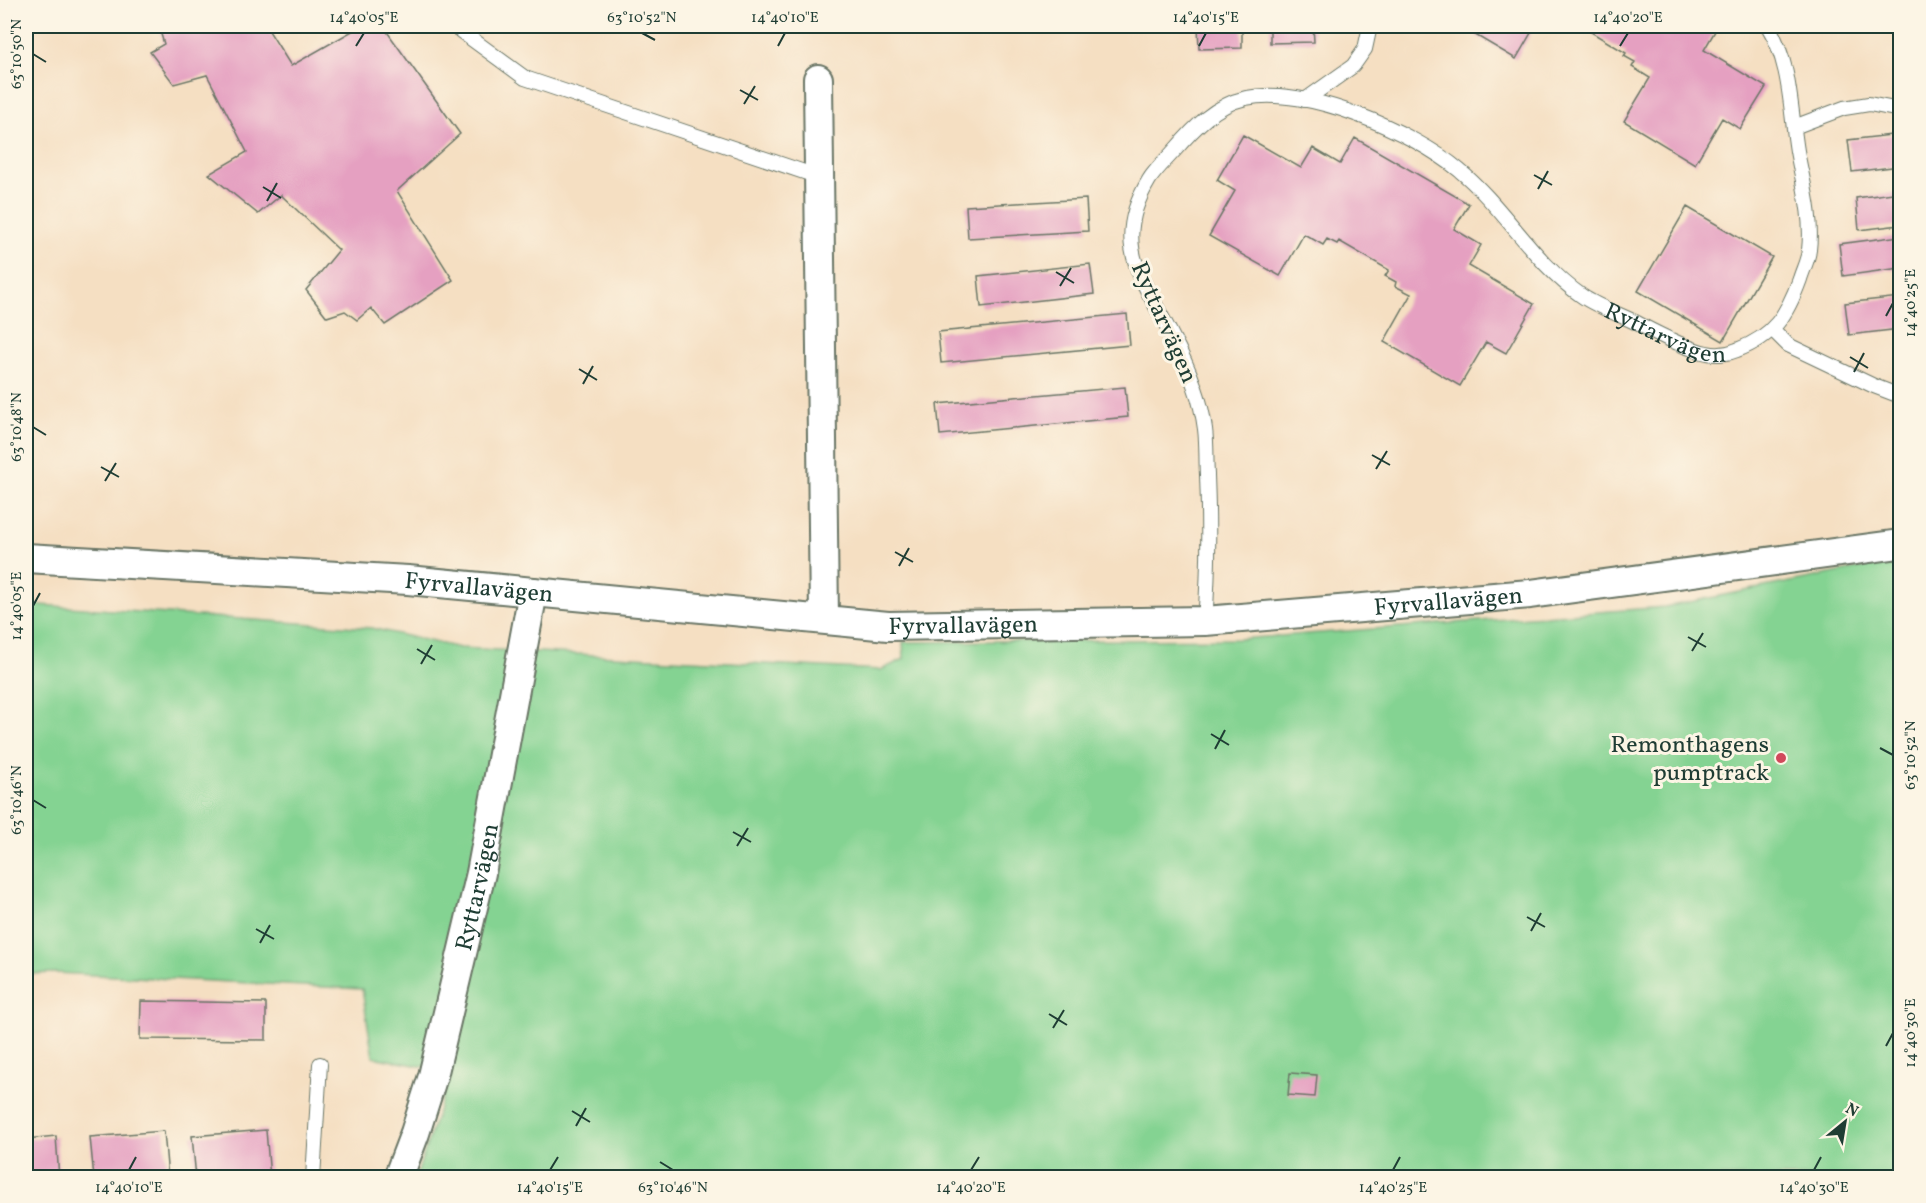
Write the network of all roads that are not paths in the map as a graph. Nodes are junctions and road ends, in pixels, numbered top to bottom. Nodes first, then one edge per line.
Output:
1 (454, 26) edge
2 (1370, 26) edge
3 (1768, 26) edge
4 (818, 79) dead end
5 (1305, 100) junction
6 (1900, 110) edge
7 (1794, 127) junction
8 (819, 177) junction
9 (1773, 330) junction
10 (1900, 396) edge
11 (1900, 544) edge
12 (26, 558) edge
13 (533, 592) junction
14 (824, 619) junction
15 (1204, 621) junction
16 (320, 1064) dead end
17 (313, 1178) edge
18 (398, 1178) edge

1 - 8 lane
2 - 5 lane
3 - 7 lane, Ryttarvägen
4 - 8 street
5 - 9 lane, Ryttarvägen
5 - 15 lane, Ryttarvägen
6 - 7 lane
7 - 9 lane, Ryttarvägen
8 - 14 street
9 - 10 lane
11 - 15 street, Fyrvallavägen
12 - 13 street, Fyrvallavägen
13 - 14 street, Fyrvallavägen
13 - 18 street, Ryttarvägen
14 - 15 street, Fyrvallavägen
16 - 17 lane

